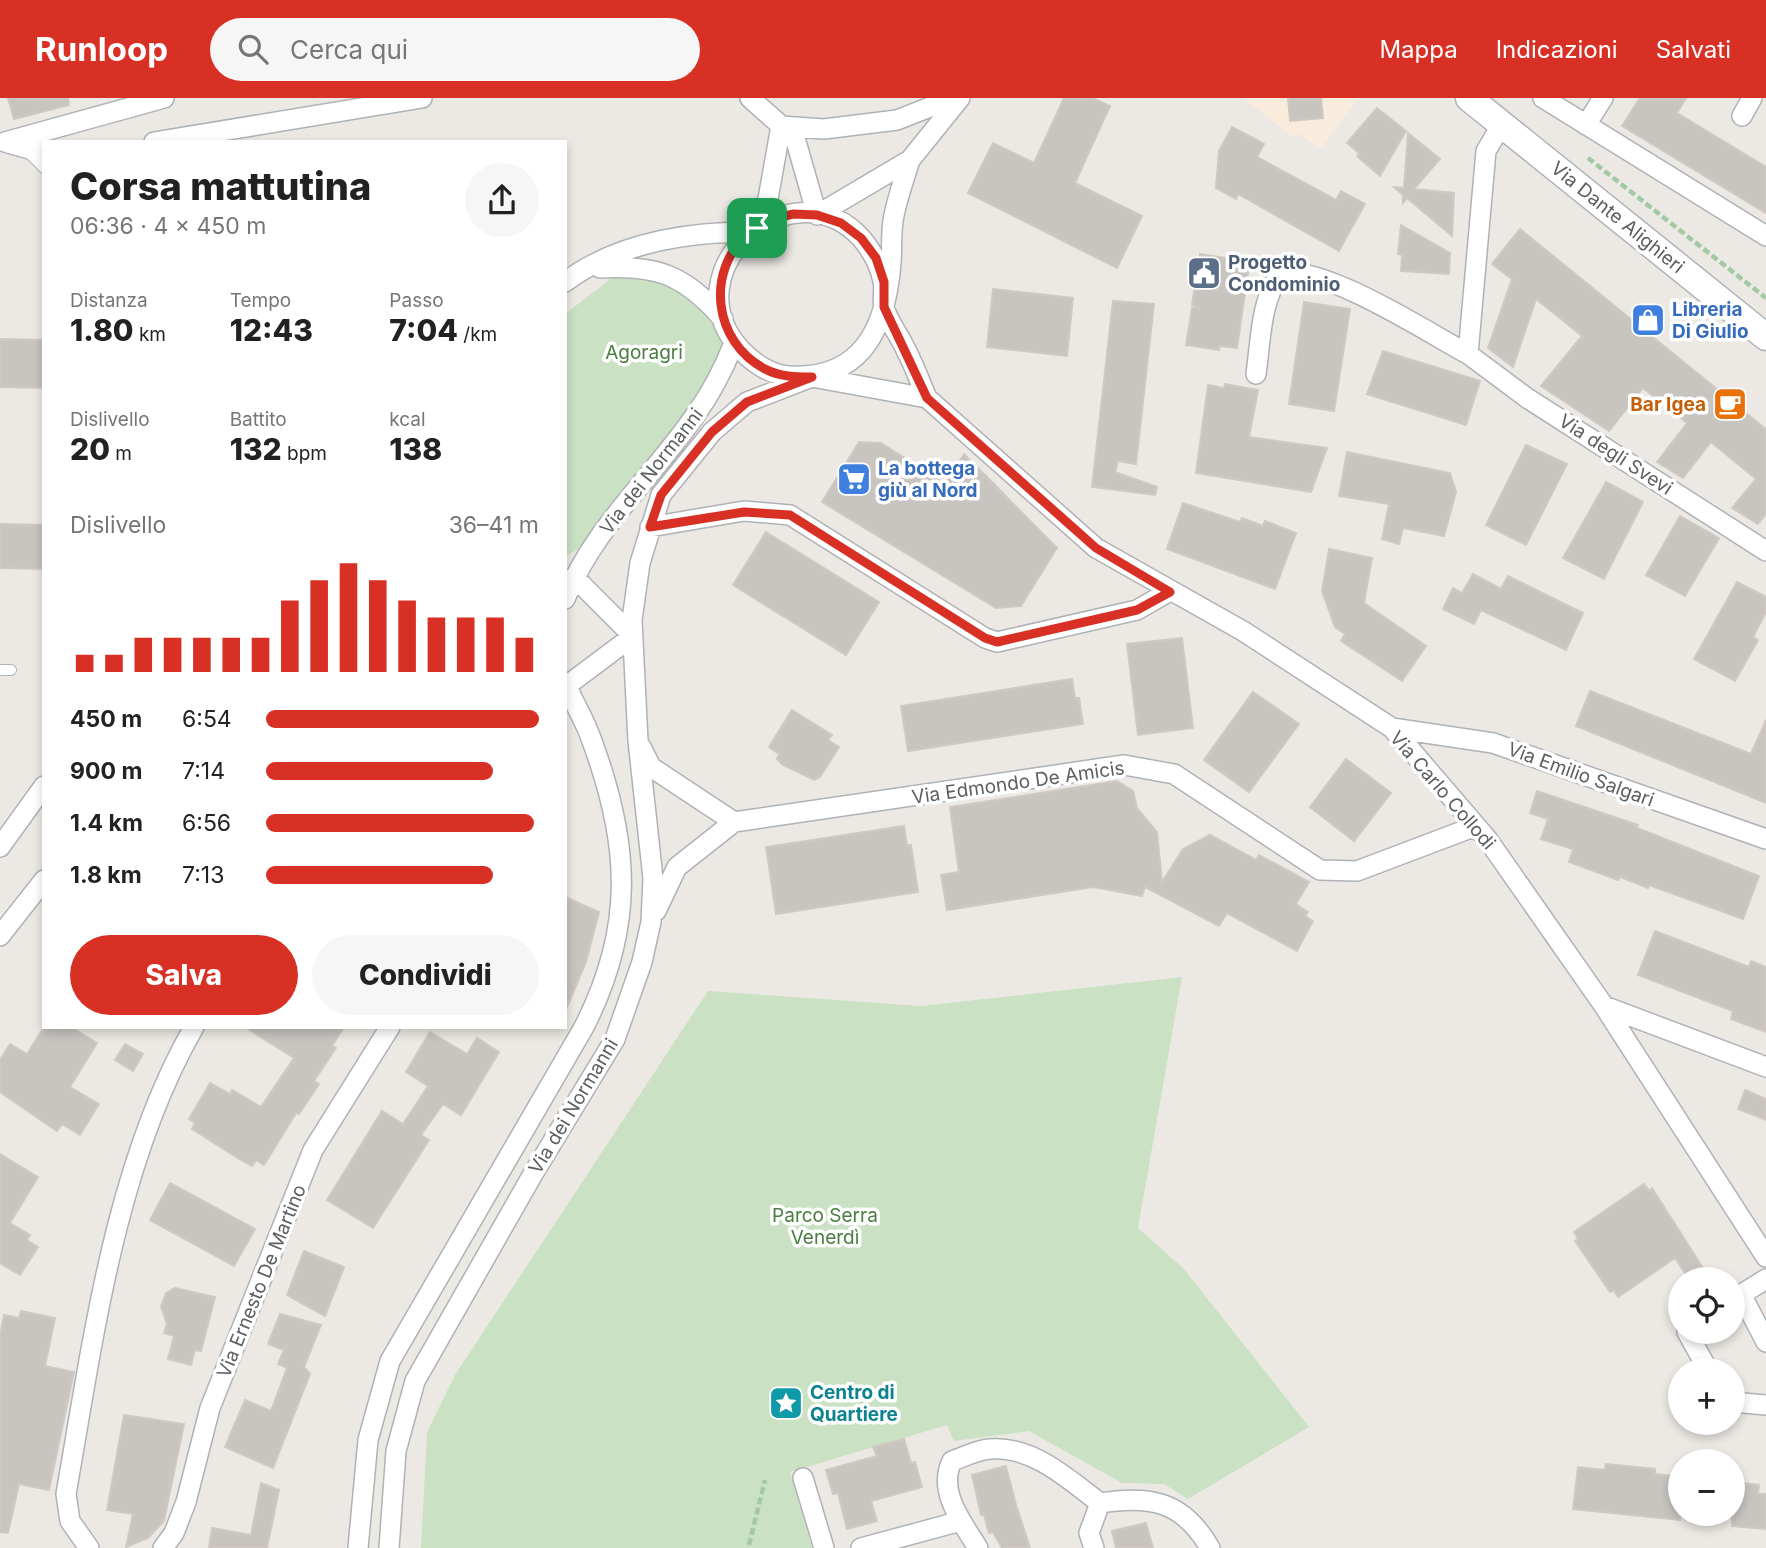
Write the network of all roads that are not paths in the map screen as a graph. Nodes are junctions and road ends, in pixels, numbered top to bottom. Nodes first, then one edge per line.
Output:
1 (164, 98) edge
2 (422, 98) edge
3 (750, 98) edge
4 (953, 98) edge
5 (960, 98) edge
6 (1470, 98) edge
7 (1543, 98) edge
8 (1603, 98) edge
9 (1752, 98) edge
10 (1742, 116) dead end
11 (1502, 124) junction
12 (1586, 125) junction
13 (781, 126) junction
14 (166, 140) edge
15 (7, 141) edge
16 (42, 152) edge
17 (910, 160) junction
18 (42, 167) edge
19 (817, 215) junction
20 (753, 230) junction
21 (1766, 236) edge
22 (589, 269) junction
23 (567, 281) edge
24 (884, 307) junction
25 (723, 319) junction
26 (1766, 337) edge
27 (734, 343) junction
28 (1468, 354) junction
29 (1256, 374) dead end
30 (812, 377) junction
31 (927, 398) junction
32 (650, 527) junction
33 (1766, 551) edge
34 (570, 580) edge
35 (1170, 592) junction
36 (633, 636) junction
37 (0, 670) edge
38 (11, 670) dead end
39 (567, 684) edge
40 (567, 687) edge
41 (1392, 729) junction
42 (638, 741) junction
43 (42, 789) edge
44 (734, 822) junction
45 (1476, 826) junction
46 (1766, 839) edge
47 (0, 847) edge
48 (42, 883) edge
49 (651, 922) junction
50 (0, 936) edge
51 (1604, 1006) junction
52 (193, 1029) edge
53 (389, 1029) edge
54 (1766, 1067) edge
55 (1766, 1257) edge
56 (1766, 1279) edge
57 (1745, 1292) edge
58 (1745, 1309) edge
59 (1766, 1342) edge
60 (1745, 1403) edge
61 (1766, 1405) edge
62 (803, 1478) dead end
63 (1100, 1503) junction
64 (961, 1521) junction
65 (89, 1548) edge
66 (163, 1548) edge
67 (358, 1548) edge
68 (389, 1548) edge
69 (824, 1548) edge
70 (861, 1548) edge
71 (978, 1548) edge
72 (1094, 1548) edge
73 (1210, 1548) edge

1 - 15 street
2 - 14 street
3 - 13 street
4 - 13 street
5 - 17 street
6 - 11 main road, Via Dante Alighieri
7 - 12 street
8 - 12 street
9 - 10 street
11 - 26 main road, Via Dante Alighieri
11 - 28 street
12 - 21 street
13 - 19 street
13 - 20 street
15 - 16 street
15 - 18 lane
17 - 19 street
17 - 24 street
19 - 20 street
19 - 24 street
20 - 22 street
20 - 25 street
22 - 23 street
22 - 25 street
24 - 30 street
24 - 31 street
25 - 27 street
27 - 30 street
27 - 34 street, Via dei Normanni
28 - 29 street, Via degli Svevi
28 - 33 street, Via degli Svevi
30 - 31 street
30 - 32 street, Via dei Normanni
31 - 35 street, Via Carlo Collodi
32 - 35 street
32 - 36 street, Via dei Normanni
34 - 36 street
35 - 41 street, Via Carlo Collodi
36 - 39 street
36 - 42 street, Via dei Normanni
37 - 38 lane
40 - 67 street, Via dei Normanni
41 - 45 street, Via Carlo Collodi
41 - 46 street, Via Emilio Salgari
42 - 44 street
42 - 49 street, Via dei Normanni
43 - 47 street
44 - 45 street, Via Edmondo De Amicis
44 - 49 street
45 - 51 street, Via Carlo Collodi
48 - 50 street
49 - 68 street, Via dei Normanni
51 - 54 street
51 - 55 street, Via Carlo Collodi
52 - 65 street
53 - 66 street, Via Ernesto De Martino
56 - 57 street
58 - 59 street
60 - 61 street
62 - 69 street
63 - 64 street
63 - 72 street
63 - 73 street
64 - 70 street
64 - 71 street

